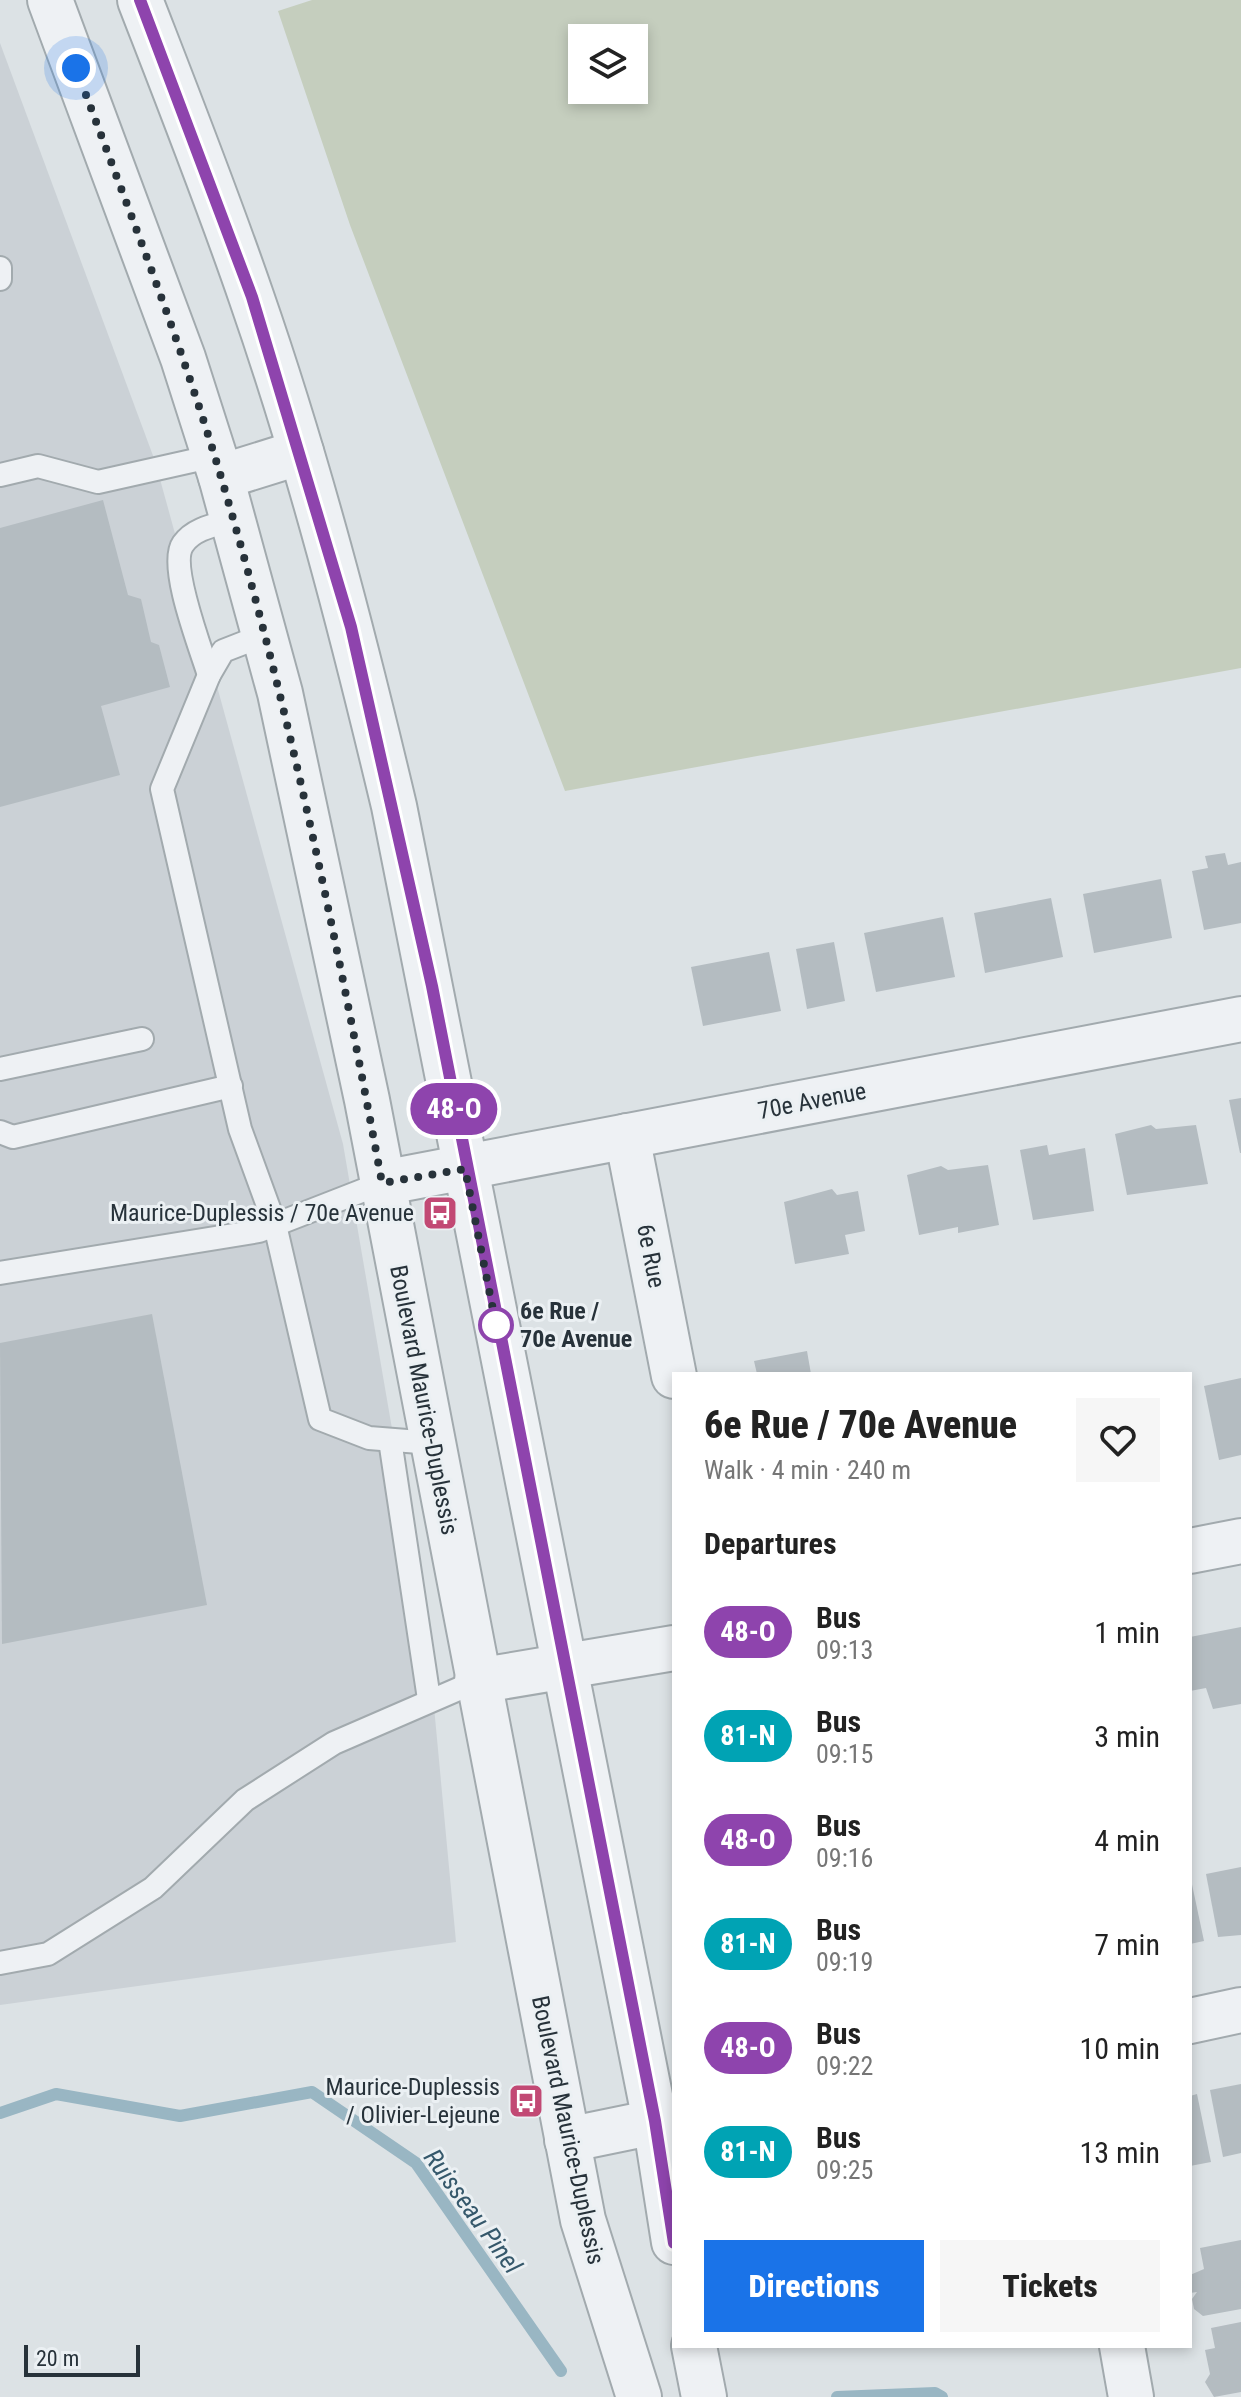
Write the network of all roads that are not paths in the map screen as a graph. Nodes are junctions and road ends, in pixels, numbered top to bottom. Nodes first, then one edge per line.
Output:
1 (50, 0) edge
2 (140, 0) edge
3 (0, 268) edge
4 (0, 279) edge
5 (301, 452) junction
6 (218, 467) junction
7 (0, 474) edge
8 (233, 520) junction
9 (264, 635) junction
10 (209, 675) junction
11 (1241, 1019) edge
12 (142, 1039) dead end
13 (0, 1069) edge
14 (231, 1086) junction
15 (0, 1132) edge
16 (627, 1136) junction
17 (465, 1169) junction
18 (382, 1183) junction
19 (275, 1225) junction
20 (0, 1273) edge
21 (673, 1372) edge
22 (390, 1440) junction
23 (432, 1443) junction
24 (1241, 1541) edge
25 (1192, 1551) edge
26 (672, 1648) edge
27 (563, 1666) junction
28 (477, 1681) junction
29 (429, 1699) junction
30 (0, 1963) edge
31 (1241, 2010) edge
32 (1192, 2021) edge
33 (664, 2119) edge
34 (567, 2140) junction
35 (672, 2217) edge
36 (694, 2348) edge
37 (1122, 2348) edge
38 (639, 2397) edge
39 (704, 2397) edge
40 (1131, 2397) edge

1 - 6 street, Boulevard Maurice-Duplessis
2 - 5 street
3 - 4 lane
5 - 6 street
5 - 17 street
6 - 7 lane
6 - 8 street, Boulevard Maurice-Duplessis
8 - 9 street, Boulevard Maurice-Duplessis
8 - 10 lane
9 - 10 lane
9 - 18 street, Boulevard Maurice-Duplessis
10 - 14 lane
11 - 16 street, 70e Avenue
12 - 13 lane
14 - 15 lane
14 - 19 lane
16 - 17 street, 70e Avenue
16 - 21 street, 6e Rue
17 - 18 street, 70e Avenue
17 - 27 street
18 - 19 lane
18 - 23 street, Boulevard Maurice-Duplessis
19 - 20 lane
19 - 22 lane
22 - 23 lane
22 - 29 lane
23 - 28 street, Boulevard Maurice-Duplessis
24 - 25 street
26 - 27 street
27 - 28 street
27 - 33 street
28 - 29 lane
28 - 34 street, Boulevard Maurice-Duplessis
29 - 30 lane
31 - 32 street
33 - 34 street
33 - 35 street
34 - 38 street, Boulevard Maurice-Duplessis
36 - 39 street
37 - 40 street

